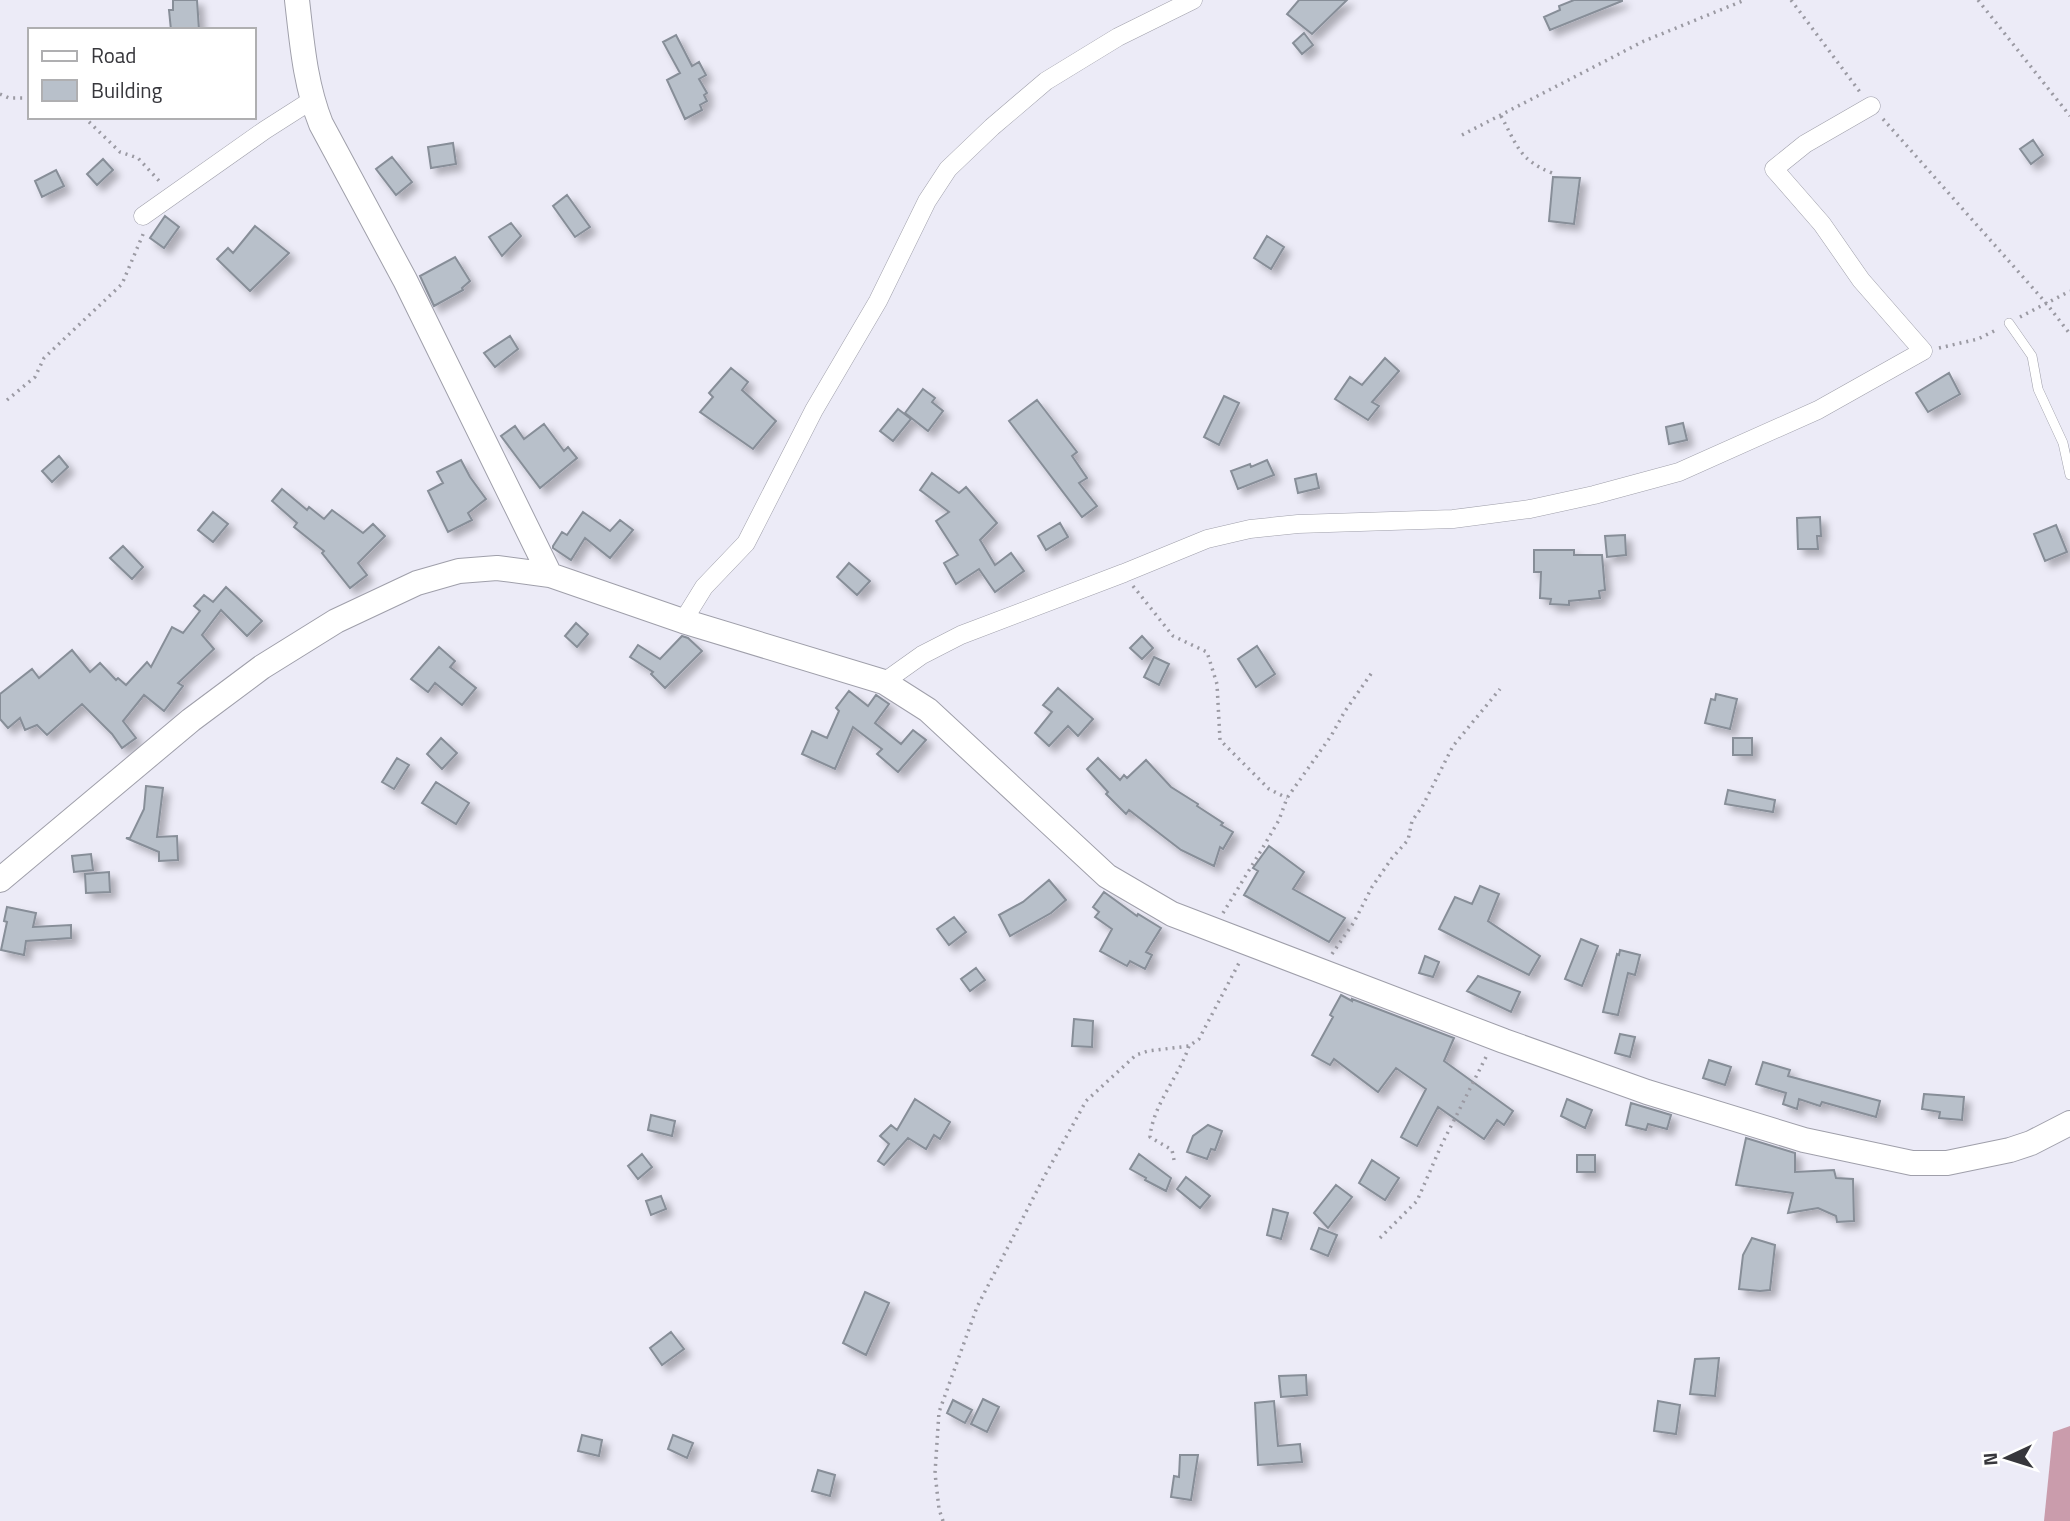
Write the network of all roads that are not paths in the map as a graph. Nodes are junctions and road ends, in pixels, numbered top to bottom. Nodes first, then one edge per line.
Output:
1 (297, 0) edge
2 (1193, 0) edge
3 (312, 100) junction
4 (1871, 106) road end
5 (147, 213) road end
6 (2009, 323) dead end
7 (2070, 475) edge
8 (550, 575) junction
9 (683, 621) junction
10 (884, 682) junction
11 (0, 880) edge
12 (2070, 1123) edge

1 - 3 main road
2 - 9 street
3 - 5 street
3 - 8 main road
4 - 10 street
6 - 7 lane
8 - 9 main road
8 - 11 main road
9 - 10 main road
10 - 12 main road

